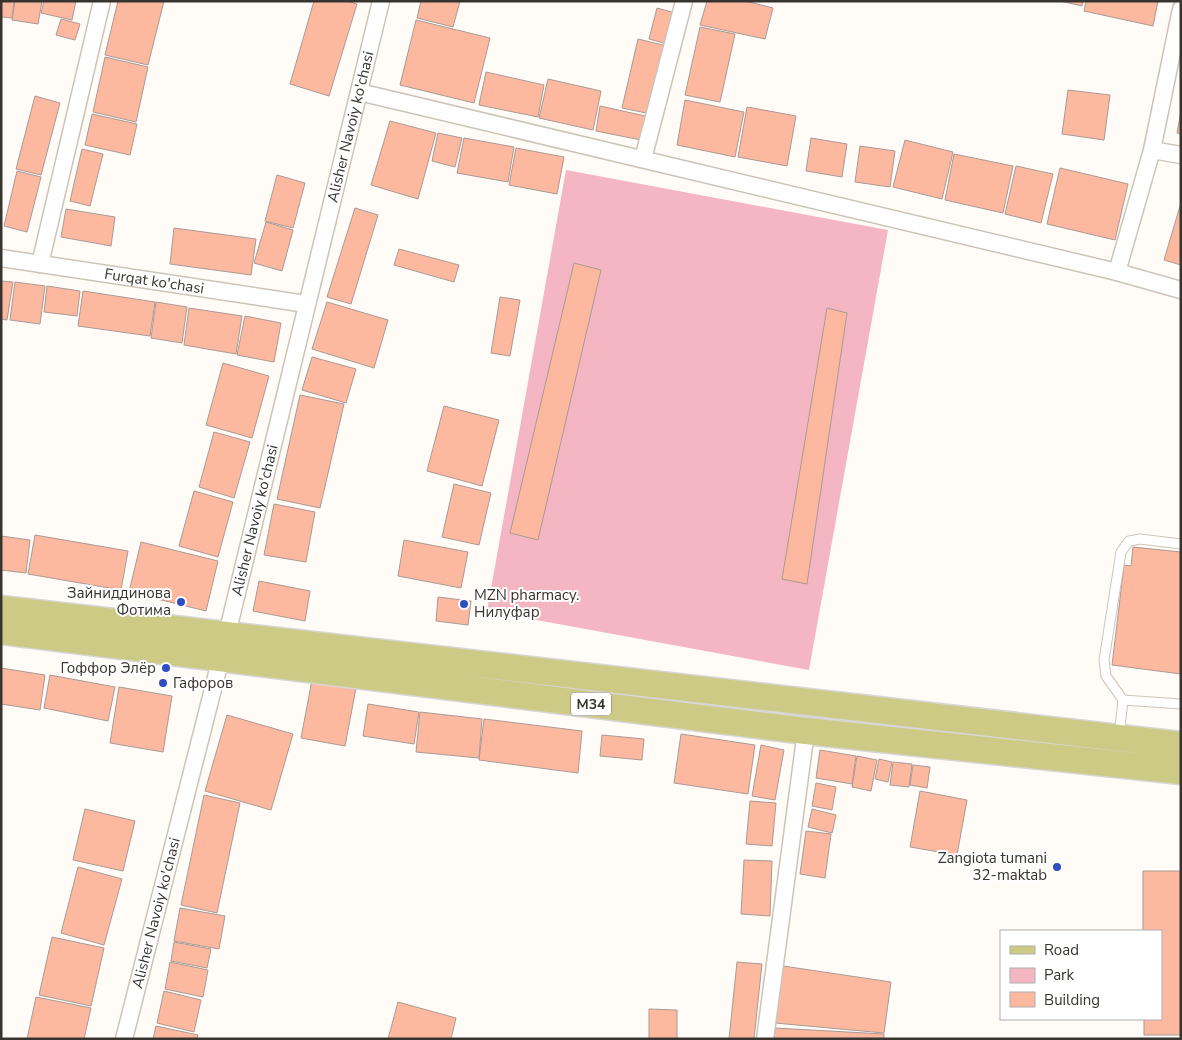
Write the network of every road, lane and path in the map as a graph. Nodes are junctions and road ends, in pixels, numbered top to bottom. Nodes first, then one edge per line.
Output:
1 (102, 1) edge
2 (381, 1) edge
3 (684, 1) edge
4 (1181, 9) edge
5 (358, 92) junction
6 (1152, 150) junction
7 (1181, 156) edge
8 (643, 159) junction
9 (1, 258) edge
10 (40, 264) junction
11 (1117, 272) junction
12 (1181, 290) edge
13 (306, 304) junction
14 (1181, 544) edge
15 (1, 609) edge
16 (1, 631) edge
17 (224, 646) junction
18 (1123, 700) junction
19 (1181, 704) edge
20 (806, 730) junction
21 (1119, 740) junction
22 (1181, 746) edge
23 (1181, 771) edge
24 (124, 1039) edge
25 (765, 1039) edge

1 - 10 street
2 - 5 street, Alisher Navoiy ko'chasi
3 - 8 street
4 - 6 street
5 - 8 street
5 - 13 street, Alisher Navoiy ko'chasi
6 - 7 street
6 - 11 street
8 - 11 street
9 - 10 street, Furqat ko'chasi
10 - 13 street, Furqat ko'chasi
11 - 12 street
13 - 17 street, Alisher Navoiy ko'chasi
14 - 18 lane
15 - 17 main road, M34
16 - 17 main road, M34
17 - 20 main road, M34
17 - 21 main road, M34
17 - 24 street, Alisher Navoiy ko'chasi
18 - 19 lane
18 - 21 lane
20 - 23 main road, M34
20 - 25 street
21 - 22 main road, M34

